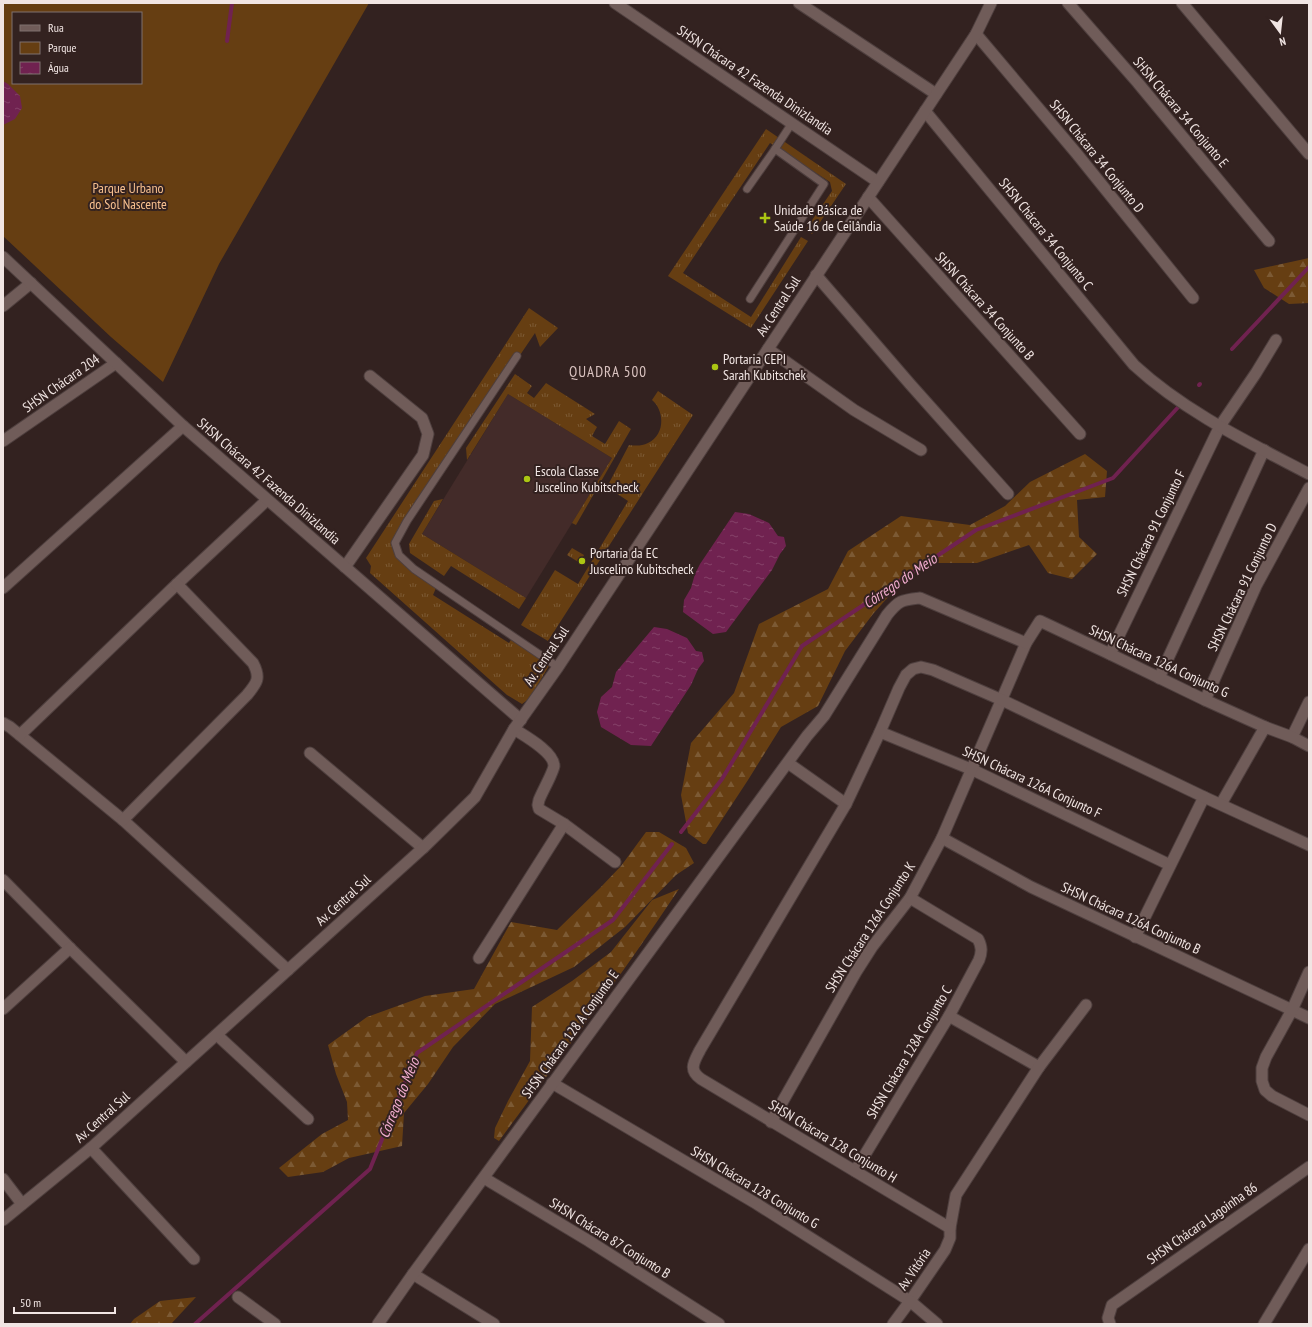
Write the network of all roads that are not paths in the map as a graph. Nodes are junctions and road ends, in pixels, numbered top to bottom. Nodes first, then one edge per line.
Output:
1 (615, 3) edge
2 (799, 3) edge
3 (1068, 3) edge
4 (1182, 3) edge
5 (988, 4) edge
6 (976, 34) junction
7 (936, 94) junction
8 (925, 111) junction
9 (792, 123) junction
10 (775, 149) junction
11 (1309, 154) edge
12 (878, 182) junction
13 (747, 189) dead end
14 (868, 197) junction
15 (1269, 241) dead end
16 (3, 257) edge
17 (816, 275) junction
18 (31, 283) junction
19 (1193, 298) dead end
20 (750, 299) dead end
21 (3, 306) edge
22 (1276, 340) dead end
23 (768, 349) junction
24 (517, 356) dead end
25 (116, 363) junction
26 (370, 376) dead end
27 (183, 426) junction
28 (1220, 426) junction
29 (1080, 434) dead end
30 (3, 441) edge
31 (921, 450) dead end
32 (1264, 450) junction
33 (1309, 474) edge
34 (1309, 488) edge
35 (1008, 494) dead end
36 (267, 500) junction
37 (345, 567) junction
38 (177, 584) junction
39 (3, 588) edge
40 (1040, 621) joint
41 (1026, 643) junction
42 (1110, 654) junction
43 (558, 666) junction
44 (1159, 678) junction
45 (1002, 700) junction
46 (1205, 700) junction
47 (1309, 702) edge
48 (3, 723) edge
49 (517, 725) junction
50 (1265, 727) junction
51 (880, 732) junction
52 (20, 735) junction
53 (1292, 738) junction
54 (1309, 746) edge
55 (310, 753) dead end
56 (788, 763) junction
57 (973, 770) junction
58 (1204, 797) junction
59 (846, 804) junction
60 (1221, 804) junction
61 (123, 820) junction
62 (564, 824) junction
63 (942, 838) junction
64 (1309, 845) edge
65 (423, 848) junction
66 (615, 862) dead end
67 (1170, 865) junction
68 (3, 880) edge
69 (910, 898) junction
70 (1135, 937) junction
71 (70, 948) junction
72 (480, 958) dead end
73 (288, 970) junction
74 (1309, 972) edge
75 (1086, 1005) dead end
76 (3, 1009) edge
77 (1292, 1010) junction
78 (949, 1016) junction
79 (1309, 1018) edge
80 (216, 1035) junction
81 (186, 1062) junction
82 (1039, 1067) junction
83 (552, 1083) junction
84 (1309, 1115) edge
85 (308, 1119) dead end
86 (771, 1122) junction
87 (91, 1148) junction
88 (1309, 1167) edge
89 (855, 1171) junction
90 (484, 1178) junction
91 (3, 1180) edge
92 (22, 1204) junction
93 (3, 1220) edge
94 (950, 1228) junction
95 (1309, 1249) edge
96 (194, 1259) dead end
97 (413, 1274) junction
98 (238, 1297) dead end
99 (910, 1301) junction
100 (275, 1324) edge
101 (378, 1324) edge
102 (494, 1324) edge
103 (719, 1324) edge
104 (893, 1324) edge
105 (937, 1324) edge
106 (1110, 1324) edge
107 (1264, 1324) edge

1 - 9 street, SHSN Chácara 42 Fazenda Dinizlandia
2 - 7 street
3 - 15 street, SHSN Chácara 34 Conjunto E
4 - 11 street
5 - 6 street, Av. Central Sul
6 - 7 street, Av. Central Sul
6 - 19 street, SHSN Chácara 34 Conjunto D
7 - 8 street, Av. Central Sul
8 - 12 street, Av. Central Sul
8 - 28 street, SHSN Chácara 34 Conjunto C
9 - 10 lane
9 - 12 street, SHSN Chácara 42 Fazenda Dinizlandia
10 - 13 lane
10 - 20 lane
12 - 14 street, Av. Central Sul
14 - 17 street, Av. Central Sul
14 - 29 street, SHSN Chácara 34 Conjunto B
16 - 18 street, SHSN Chácara 42 Fazenda Dinizlandia
17 - 23 street, Av. Central Sul
17 - 35 street
18 - 21 street
18 - 25 street, SHSN Chácara 42 Fazenda Dinizlandia
22 - 28 street, SHSN Chácara 91 Conjunto F
23 - 31 street
23 - 43 street, Av. Central Sul
24 - 43 lane
25 - 27 street, SHSN Chácara 42 Fazenda Dinizlandia
25 - 30 street, SHSN Chácara 204
26 - 37 street
27 - 36 street, SHSN Chácara 42 Fazenda Dinizlandia
27 - 39 street
28 - 32 street, SHSN Chácara 34 Conjunto C
28 - 42 street, SHSN Chácara 91 Conjunto F
32 - 33 street, SHSN Chácara 34 Conjunto C
32 - 44 street
34 - 46 street, SHSN Chácara 91 Conjunto D
36 - 37 street, SHSN Chácara 42 Fazenda Dinizlandia
36 - 38 street
37 - 49 street, SHSN Chácara 42 Fazenda Dinizlandia
38 - 52 street
38 - 61 street
40 - 41 street, SHSN Chácara 126A Conjunto K
40 - 42 street, SHSN Chácara 126A Conjunto G
41 - 45 street, SHSN Chácara 126A Conjunto K
41 - 56 street, SHSN Chácara 128 A Conjunto E
42 - 44 street, SHSN Chácara 126A Conjunto G
43 - 49 street, Av. Central Sul
44 - 46 street, SHSN Chácara 126A Conjunto G
45 - 51 street
45 - 57 street, SHSN Chácara 126A Conjunto K
45 - 58 street
46 - 50 street, SHSN Chácara 126A Conjunto G
47 - 53 street
48 - 52 street
49 - 62 street, SHSN Chácara 42 Fazenda Dinizlandia
49 - 65 street, Av. Central Sul
50 - 53 street, SHSN Chácara 126A Conjunto G
50 - 60 street
51 - 57 street, SHSN Chácara 126A Conjunto F
51 - 59 street
52 - 61 street
53 - 54 street, SHSN Chácara 126A Conjunto G
55 - 65 street
56 - 59 street
56 - 83 street, SHSN Chácara 128 A Conjunto E
57 - 63 street, SHSN Chácara 126A Conjunto K
57 - 67 street, SHSN Chácara 126A Conjunto F
58 - 60 street
58 - 67 street
59 - 86 street, SHSN Chácara 128 Conjunto H
60 - 64 street
61 - 73 street
62 - 66 street
62 - 72 street
63 - 69 street, SHSN Chácara 126A Conjunto K
63 - 70 street, SHSN Chácara 126A Conjunto B
65 - 73 street, Av. Central Sul
67 - 70 street
68 - 71 street
69 - 78 street, SHSN Chácara 128A Conjunto C
69 - 86 street, SHSN Chácara 126A Conjunto K
70 - 77 street, SHSN Chácara 126A Conjunto B
71 - 76 street
71 - 81 street
73 - 80 street, Av. Central Sul
74 - 77 street
75 - 82 street, Av. Vitória
77 - 79 street, SHSN Chácara 126A Conjunto B
77 - 84 street
78 - 82 street
78 - 89 street, SHSN Chácara 128A Conjunto C
80 - 81 street, Av. Central Sul
80 - 85 street
81 - 87 street, Av. Central Sul
82 - 94 street, Av. Vitória
83 - 90 street, SHSN Chácara 128 A Conjunto E
83 - 99 street, SHSN Chácara 128 Conjunto G
86 - 89 street, SHSN Chácara 128 Conjunto H
87 - 92 street, Av. Central Sul
87 - 96 street
88 - 106 street, SHSN Chácara Lagoinha 86
89 - 94 street, SHSN Chácara 128 Conjunto H
90 - 97 street, SHSN Chácara 128 A Conjunto E
90 - 103 street, SHSN Chácara 87 Conjunto B
91 - 92 street
92 - 93 street, Av. Central Sul
94 - 99 street, Av. Vitória
95 - 107 street
97 - 101 street, SHSN Chácara 128 A Conjunto E
97 - 102 street
98 - 100 street
99 - 104 street, Av. Vitória
99 - 105 street, SHSN Chácara 128 Conjunto G

